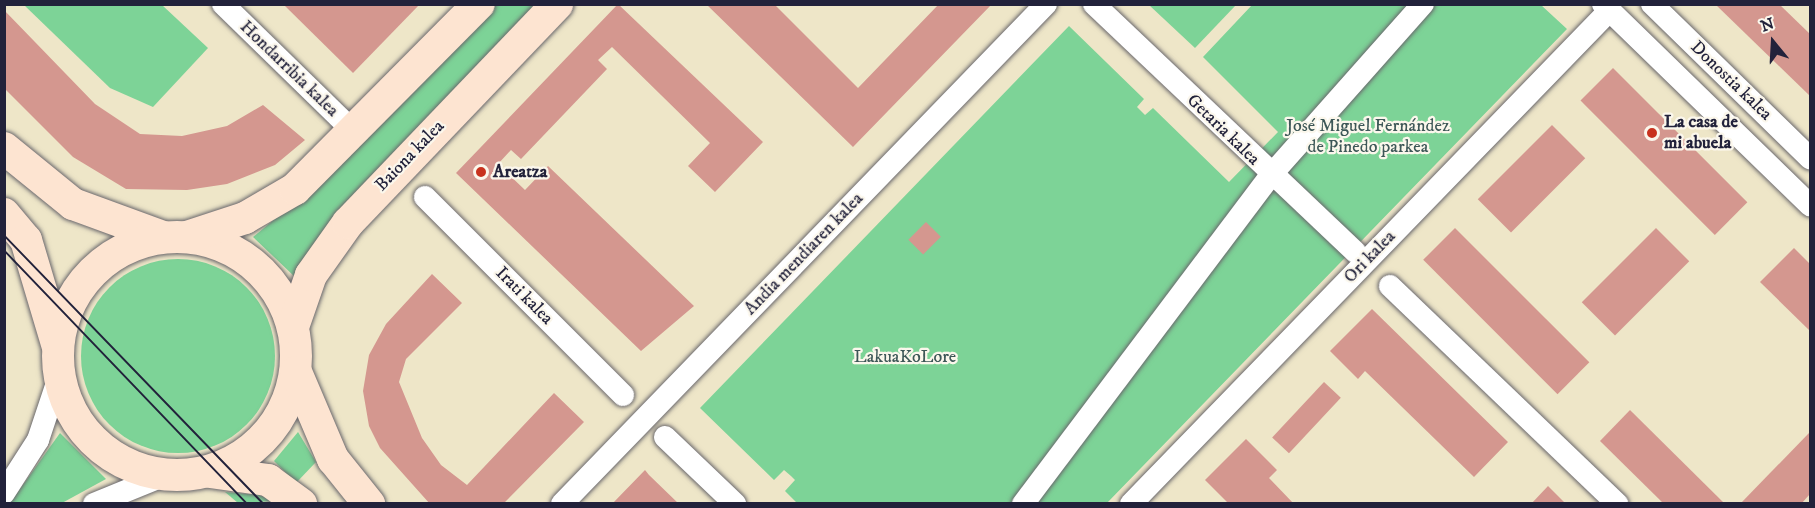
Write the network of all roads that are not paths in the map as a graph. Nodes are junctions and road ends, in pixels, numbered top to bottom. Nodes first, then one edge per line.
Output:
1 (223, 4) edge
2 (479, 4) edge
3 (557, 4) edge
4 (1046, 4) edge
5 (1094, 4) edge
6 (1423, 4) edge
7 (1652, 4) edge
8 (1606, 8) edge
9 (355, 133) junction
10 (4, 148) edge
11 (1810, 158) edge
12 (1271, 175) junction
13 (425, 197) dead end
14 (1810, 205) edge
15 (4, 214) edge
16 (175, 237) junction
17 (1355, 252) dead end
18 (1390, 286) dead end
19 (293, 327) junction
20 (58, 346) junction
21 (296, 372) junction
22 (59, 377) junction
23 (623, 395) dead end
24 (665, 437) dead end
25 (206, 472) junction
26 (165, 475) junction
27 (4, 493) edge
28 (94, 504) edge
29 (301, 504) edge
30 (369, 504) edge
31 (562, 504) edge
32 (735, 504) edge
33 (1023, 504) edge
34 (1131, 504) edge
35 (1617, 504) edge

1 - 9 street, Hondarribia kalea
2 - 9 main road
3 - 19 main road, Baiona kalea
4 - 31 street, Andia mendiaren kalea
5 - 12 street, Getaria kalea
6 - 12 street
7 - 11 street, Donostia kalea
8 - 14 street, Donostia kalea
8 - 34 street, Ori kalea
9 - 16 main road
10 - 16 main road
12 - 17 street, Getaria kalea
12 - 33 street
13 - 23 street, Irati kalea
15 - 20 main road
16 - 19 main road
16 - 20 main road
18 - 35 street
19 - 21 main road
20 - 22 main road
21 - 25 main road
21 - 30 main road
22 - 26 main road
22 - 27 street
24 - 32 street
25 - 26 main road
25 - 29 main road
26 - 28 street

